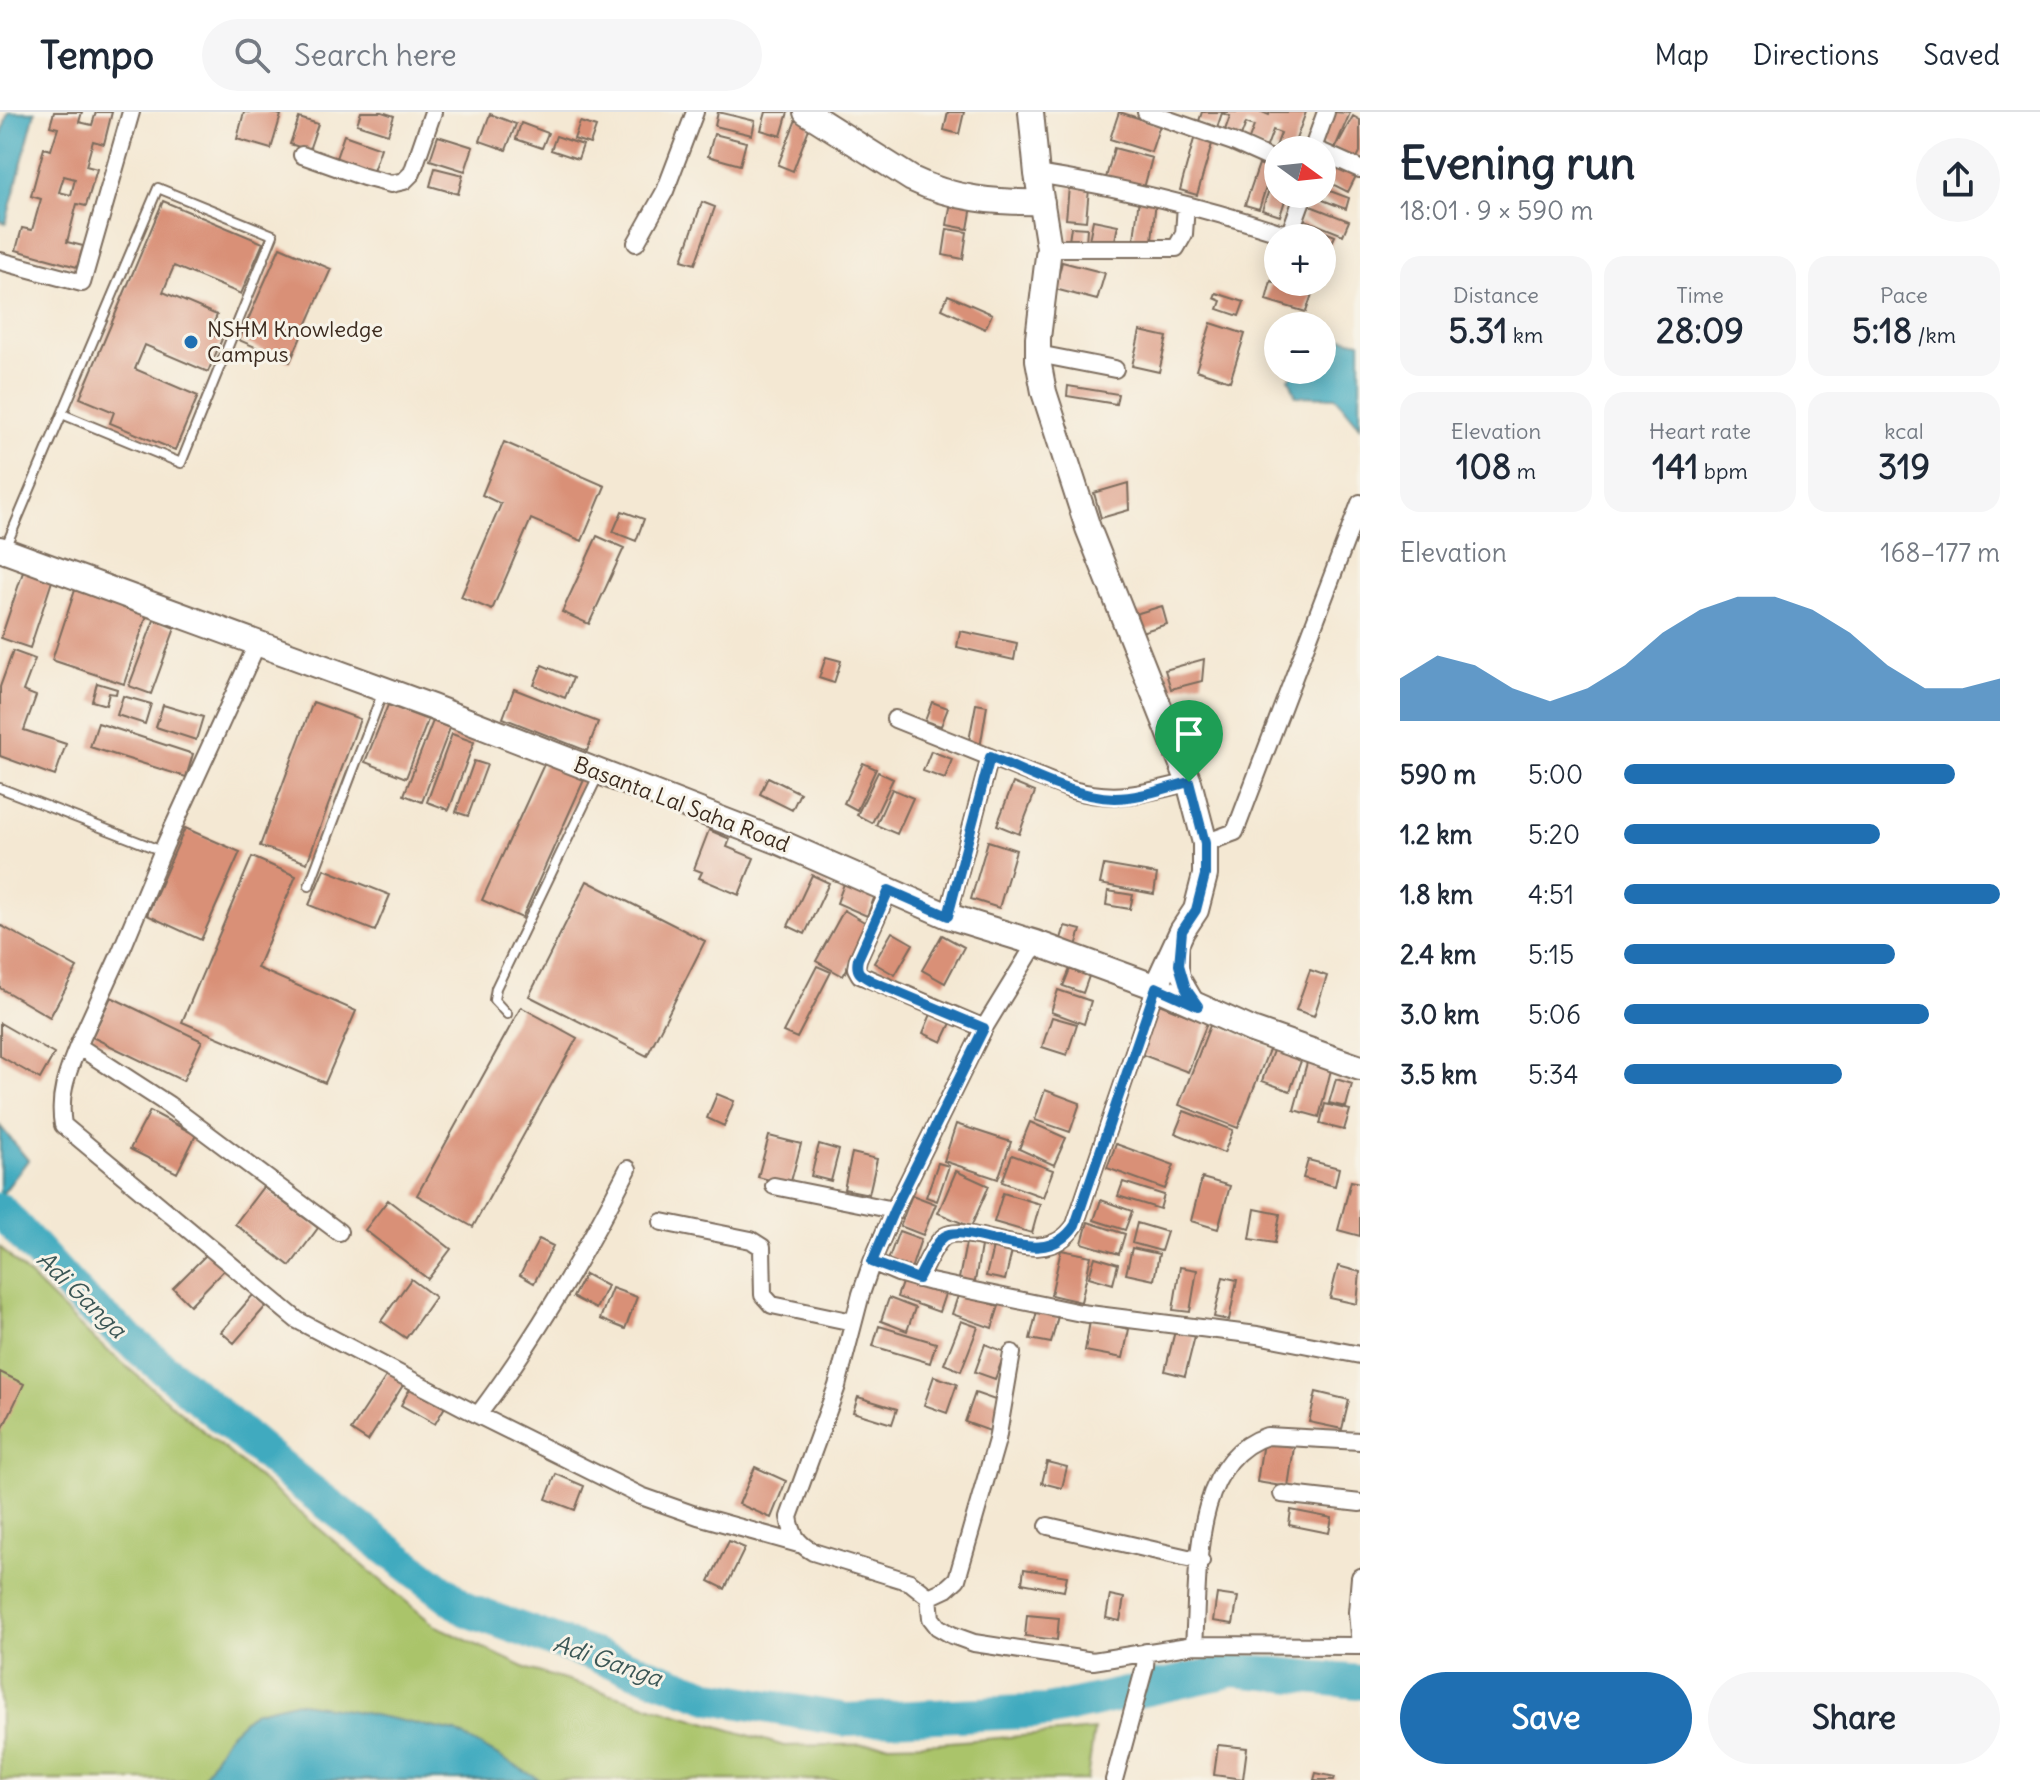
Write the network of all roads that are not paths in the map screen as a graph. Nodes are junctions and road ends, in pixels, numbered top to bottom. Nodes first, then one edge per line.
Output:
1 (131, 112) edge
2 (433, 112) edge
3 (695, 112) edge
4 (806, 112) edge
5 (1031, 112) edge
6 (1146, 112) edge
7 (1326, 112) edge
8 (1320, 136) edge
9 (302, 155) dead end
10 (1264, 156) edge
11 (1336, 159) edge
12 (1360, 169) edge
13 (1037, 174) junction
14 (1042, 202) junction
15 (1186, 205) junction
16 (1299, 208) edge
17 (636, 243) dead end
18 (1049, 248) junction
19 (0, 261) edge
20 (1038, 354) junction
21 (1115, 369) dead end
22 (62, 414) junction
23 (1359, 508) edge
24 (2, 550) edge
25 (258, 642) junction
26 (384, 689) junction
27 (895, 719) dead end
28 (990, 757) junction
29 (600, 772) junction
30 (1189, 782) junction
31 (0, 788) edge
32 (1205, 843) junction
33 (162, 851) junction
34 (309, 886) dead end
35 (889, 890) junction
36 (948, 916) junction
37 (1182, 931) junction
38 (1036, 943) junction
39 (1156, 987) junction
40 (1198, 1006) junction
41 (507, 1014) dead end
42 (984, 1028) junction
43 (78, 1046) junction
44 (1360, 1068) edge
45 (628, 1169) dead end
46 (774, 1186) dead end
47 (894, 1210) junction
48 (662, 1222) dead end
49 (339, 1232) dead end
50 (872, 1262) junction
51 (918, 1279) junction
52 (853, 1322) junction
53 (1012, 1353) dead end
54 (1360, 1355) edge
55 (478, 1415) junction
56 (1360, 1441) edge
57 (1282, 1494) dead end
58 (1360, 1503) edge
59 (1048, 1526) dead end
60 (799, 1544) junction
61 (1201, 1561) junction
62 (1360, 1577) edge
63 (929, 1597) junction
64 (1188, 1645) junction
65 (1360, 1646) edge
66 (1147, 1656) junction
67 (1114, 1780) edge

1 - 19 street
2 - 9 street
3 - 17 street
4 - 14 main road
5 - 13 main road
6 - 10 street
7 - 8 street
11 - 12 street
13 - 14 main road
13 - 15 street
14 - 18 main road
15 - 16 street
15 - 18 street
18 - 20 main road
20 - 21 street
20 - 30 main road
22 - 22 lane
22 - 24 lane
23 - 32 street
24 - 25 main road, Basanta Lal Saha Road
25 - 26 main road, Basanta Lal Saha Road
25 - 33 street
26 - 29 main road, Basanta Lal Saha Road
26 - 34 lane
27 - 28 street
28 - 30 street
28 - 36 street
29 - 35 main road, Basanta Lal Saha Road
29 - 41 lane
30 - 32 main road
31 - 33 lane
32 - 37 main road
33 - 43 street
35 - 36 main road, Basanta Lal Saha Road
35 - 42 street
36 - 38 main road, Basanta Lal Saha Road
37 - 39 main road
37 - 40 street
38 - 39 main road, Basanta Lal Saha Road
38 - 42 street
39 - 40 main road, Basanta Lal Saha Road
39 - 51 street
40 - 44 main road, Basanta Lal Saha Road
42 - 47 street
43 - 49 street
43 - 55 street
45 - 55 street
46 - 47 street
47 - 50 street
48 - 52 street
50 - 51 street
50 - 52 street
51 - 54 street
52 - 60 street
53 - 63 street
55 - 60 street
56 - 61 street
57 - 58 street
59 - 61 street
60 - 63 street
61 - 64 street
62 - 65 street
63 - 66 street
64 - 65 street
64 - 66 street
66 - 67 street

